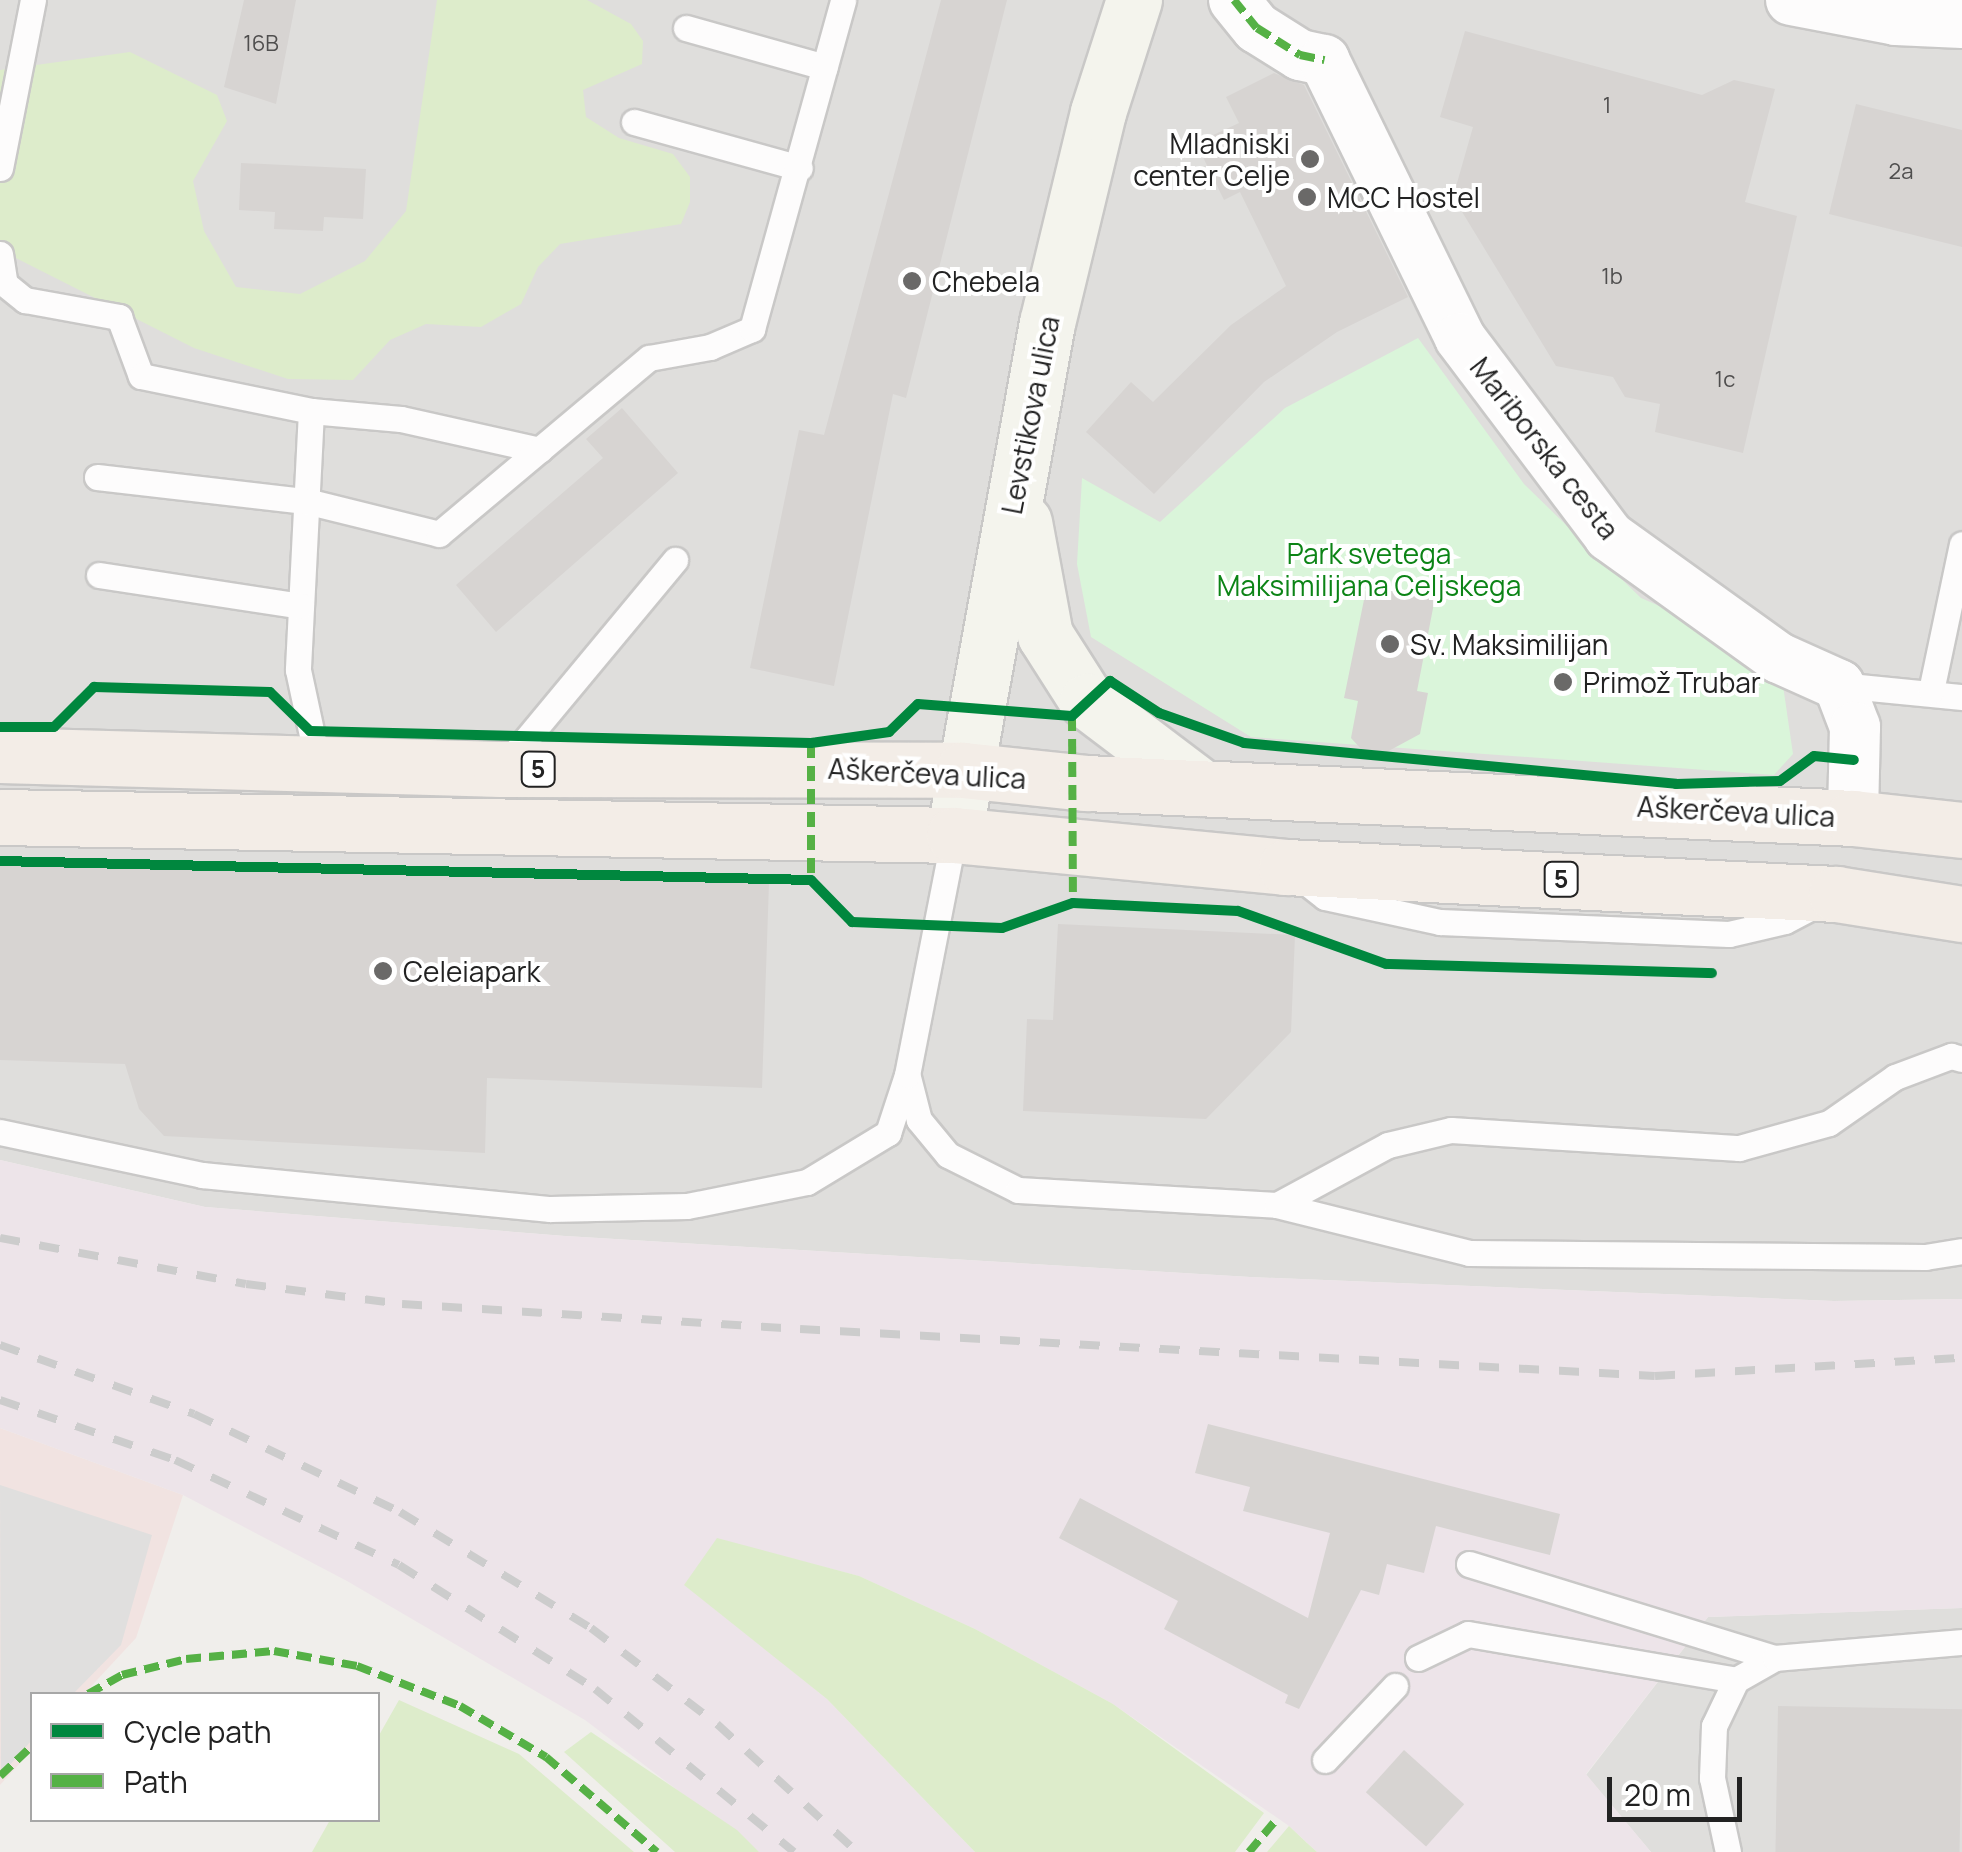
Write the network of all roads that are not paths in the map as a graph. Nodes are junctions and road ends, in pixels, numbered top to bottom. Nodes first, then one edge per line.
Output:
1 (34, 0) edge
2 (843, 0) edge
3 (1134, 0) edge
4 (1234, 0) edge
5 (1791, 0) edge
6 (1962, 23) edge
7 (686, 28) dead end
8 (824, 67) junction
9 (634, 122) dead end
10 (0, 168) edge
11 (800, 168) junction
12 (0, 254) edge
13 (311, 411) junction
14 (540, 450) junction
15 (97, 478) dead end
16 (1017, 480) junction
17 (306, 501) junction
18 (1962, 544) edge
19 (676, 560) dead end
20 (99, 575) dead end
21 (301, 606) junction
22 (1839, 684) junction
23 (1931, 691) junction
24 (1962, 698) edge
25 (0, 755) edge
26 (318, 763) junction
27 (501, 769) junction
28 (962, 770) junction
29 (1202, 788) junction
30 (0, 816) edge
31 (1852, 818) junction
32 (1962, 830) edge
33 (954, 836) junction
34 (1962, 914) edge
35 (1962, 1059) edge
36 (907, 1075) junction
37 (0, 1132) edge
38 (1278, 1205) junction
39 (1962, 1251) edge
40 (1469, 1564) dead end
41 (1962, 1642) edge
42 (1418, 1658) dead end
43 (1775, 1658) junction
44 (1736, 1680) junction
45 (1395, 1686) dead end
46 (1325, 1760) dead end
47 (1728, 1852) edge

1 - 10 lane
2 - 8 lane
3 - 16 street, Levstikova ulica
4 - 22 street, Mariborska cesta
5 - 6 street
7 - 8 lane
8 - 11 lane
9 - 11 lane
11 - 14 lane
12 - 13 lane
13 - 14 lane
13 - 17 lane
14 - 17 lane
15 - 17 lane
16 - 28 street, Levstikova ulica
16 - 29 street
17 - 21 lane
18 - 23 lane
19 - 27 lane
20 - 21 lane
21 - 26 lane
22 - 23 lane
22 - 31 street
23 - 24 lane
25 - 26 main road, Aškerčeva ulica / 5
26 - 27 main road, Aškerčeva ulica / 5
27 - 28 main road, Aškerčeva ulica / 5
28 - 29 main road, Aškerčeva ulica / 5
28 - 33 street, Levstikova ulica
29 - 31 main road, Aškerčeva ulica / 5
30 - 33 main road, 5
31 - 32 main road, 5
33 - 34 main road, 5
33 - 36 lane
35 - 38 lane
36 - 37 lane
36 - 38 lane
38 - 39 lane
40 - 43 lane
41 - 43 lane
42 - 44 lane
43 - 44 lane
44 - 47 lane
45 - 46 lane

